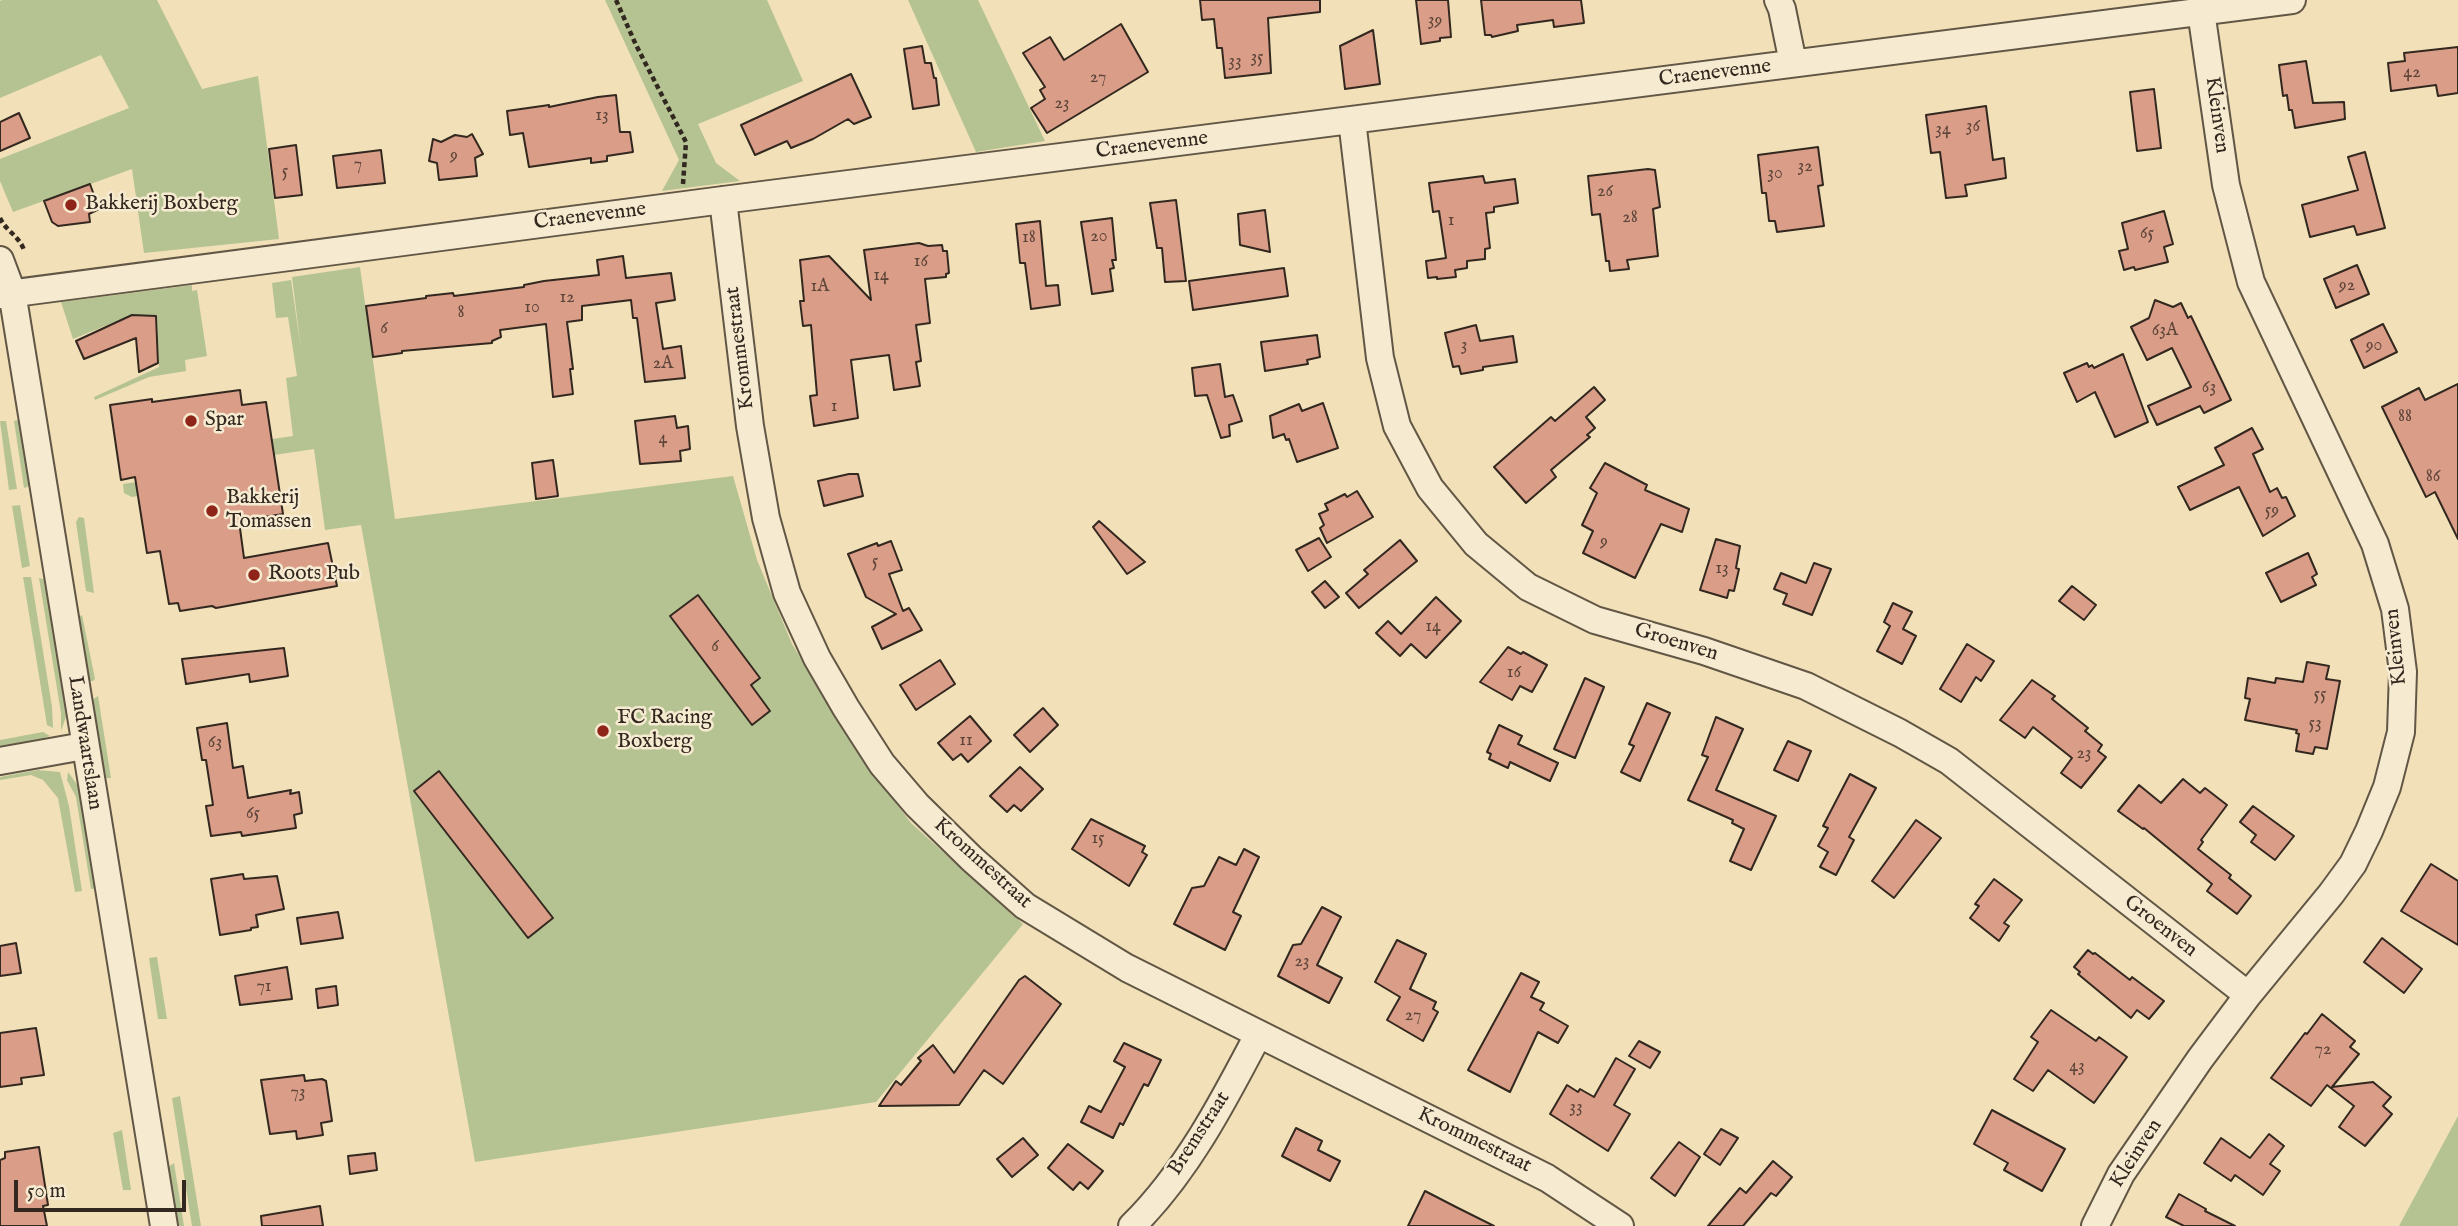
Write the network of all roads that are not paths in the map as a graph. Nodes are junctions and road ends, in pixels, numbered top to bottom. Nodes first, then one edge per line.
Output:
1 (1778, 0) edge
2 (2292, 0) edge
3 (2201, 11) junction
4 (1793, 63) junction
5 (1352, 120) junction
6 (723, 200) junction
7 (0, 260) edge
8 (6, 293) edge
9 (84, 746) junction
10 (0, 761) edge
11 (2248, 995) junction
12 (1258, 1035) junction
13 (164, 1226) edge
14 (1132, 1226) edge
15 (1620, 1226) edge
16 (2095, 1226) edge

1 - 4 street
2 - 3 street, Craenevenne
3 - 4 street, Craenevenne
3 - 11 street, Kleinven
4 - 5 street, Craenevenne
5 - 6 street, Craenevenne
5 - 11 street, Groenven
6 - 8 street, Craenevenne
6 - 12 street, Krommestraat
7 - 8 street, Landwaartslaan
8 - 9 street, Landwaartslaan
9 - 10 street
9 - 13 street, Landwaartslaan
11 - 16 street, Kleinven
12 - 14 street, Bremstraat
12 - 15 street, Krommestraat

